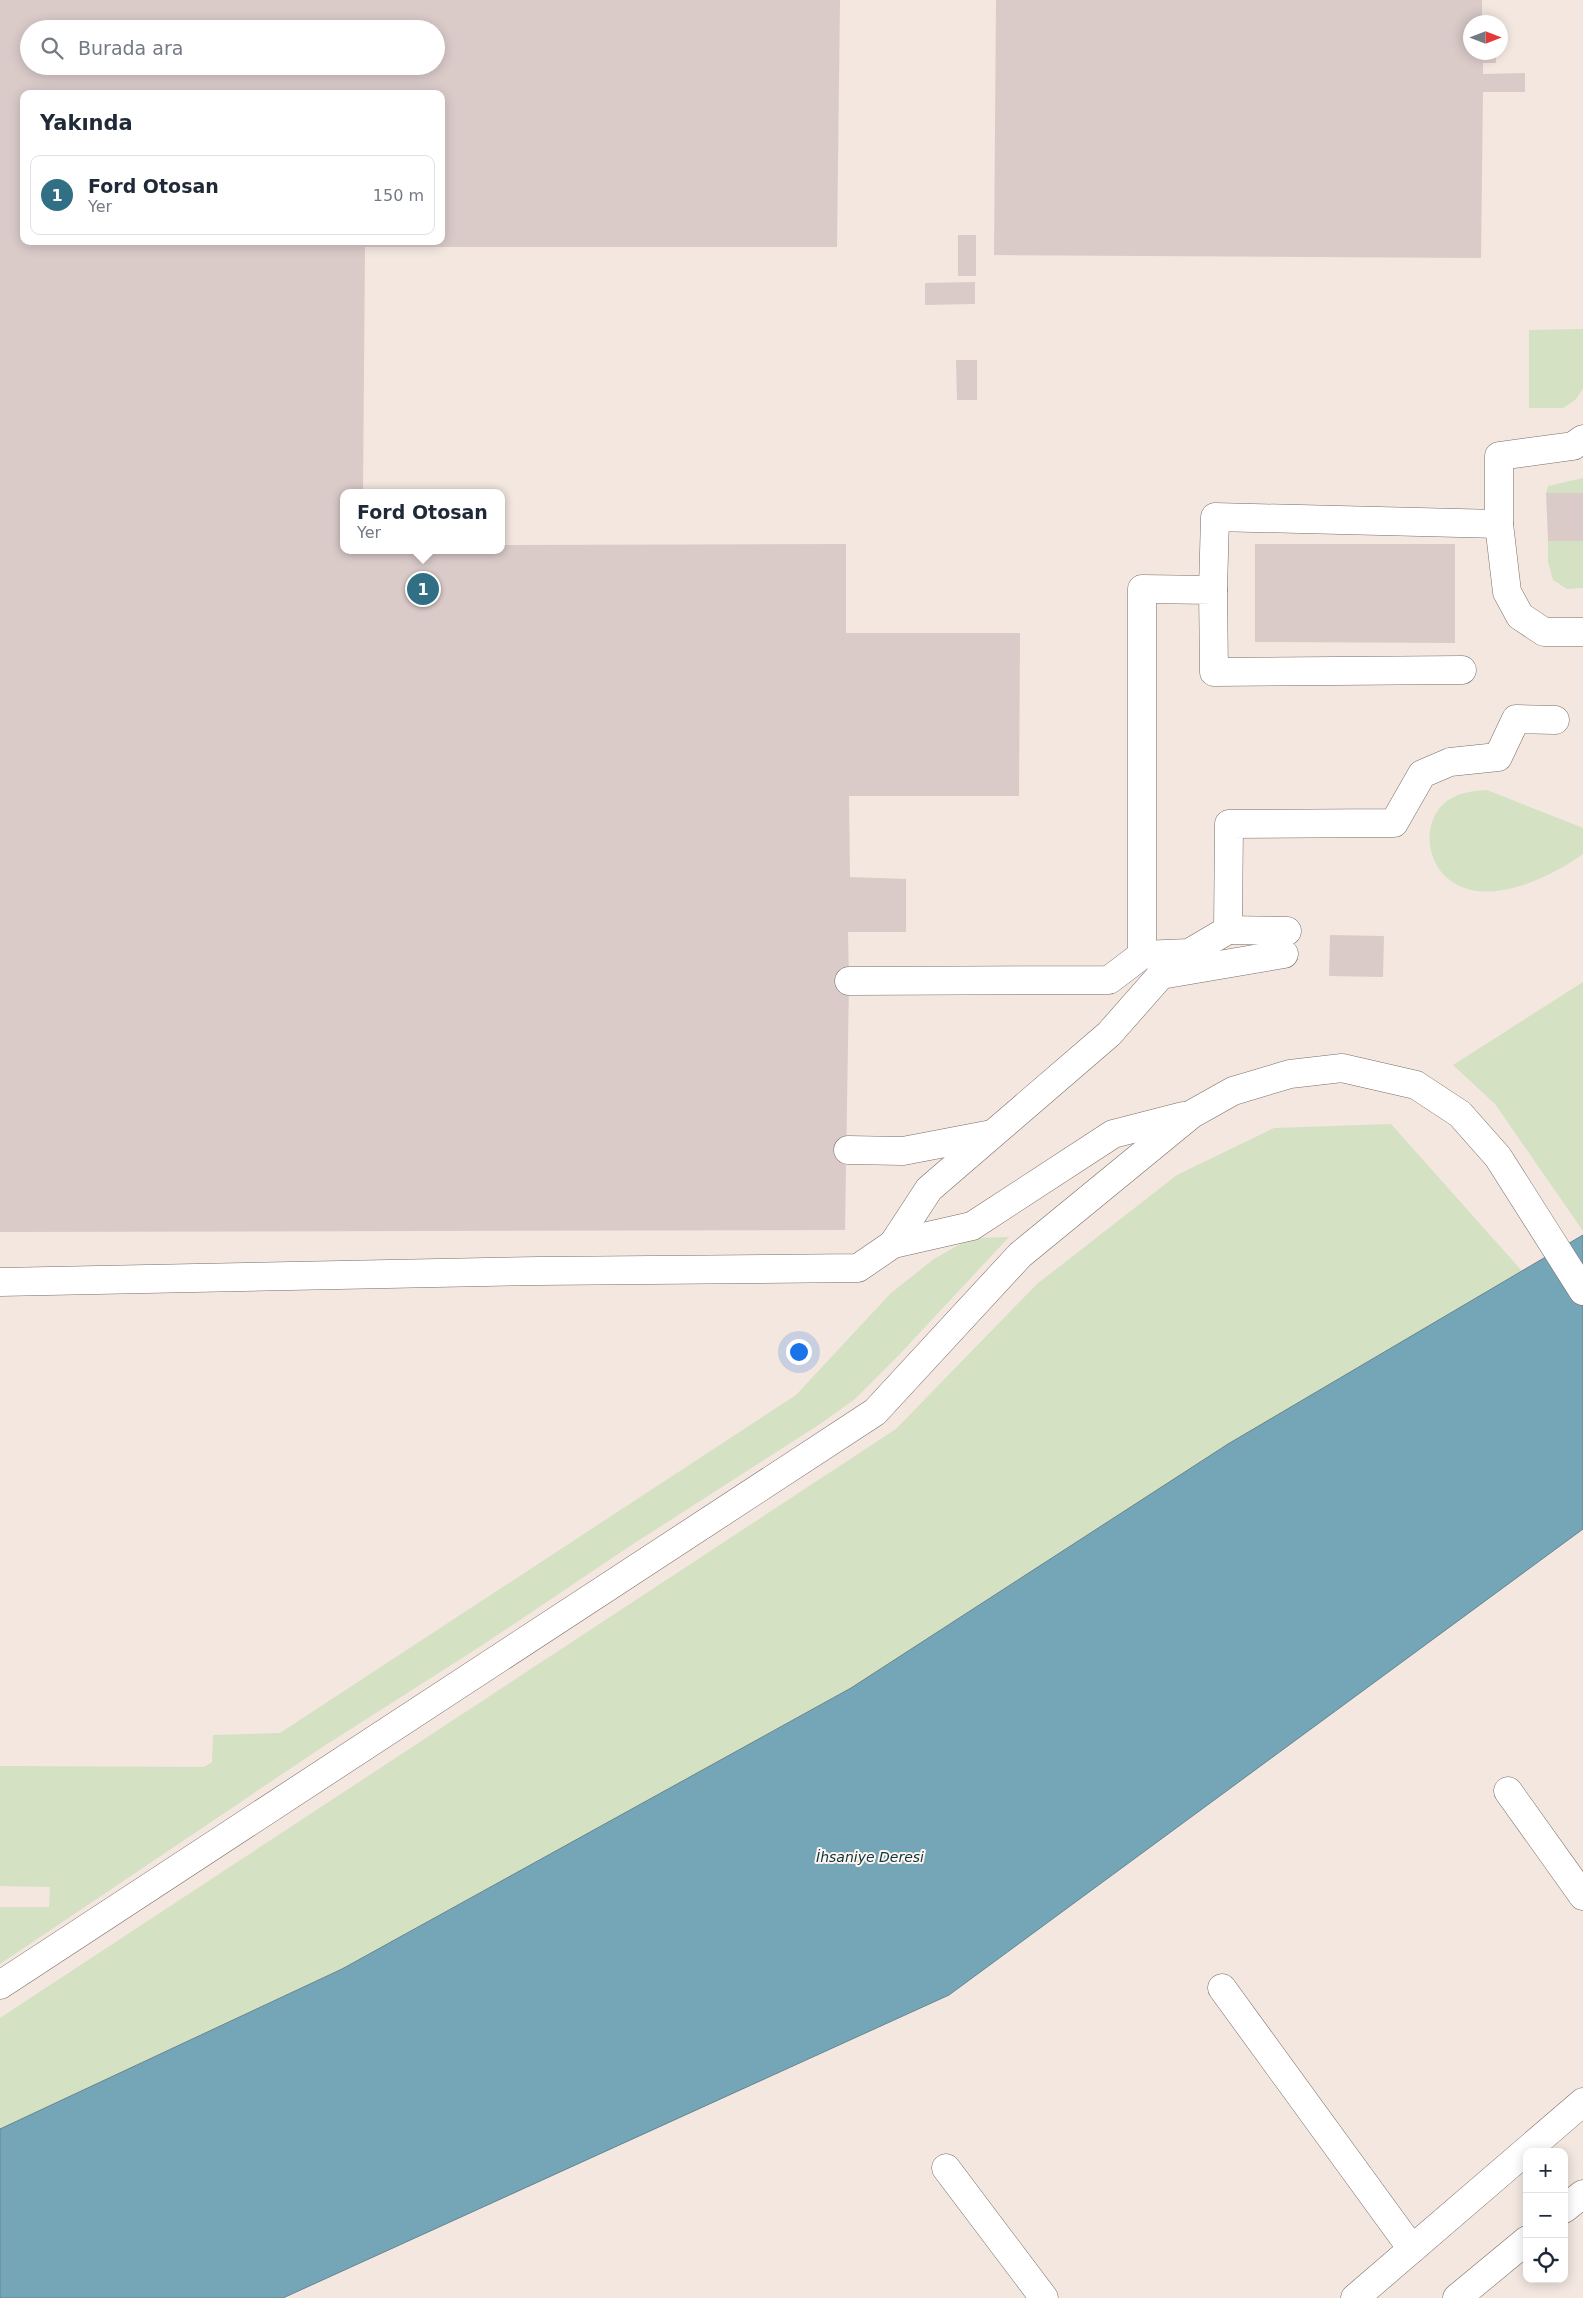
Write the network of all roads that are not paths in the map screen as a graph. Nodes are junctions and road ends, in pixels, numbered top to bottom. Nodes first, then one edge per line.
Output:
1 (1583, 439) edge
2 (1499, 524) junction
3 (1213, 590) junction
4 (1583, 632) edge
5 (1462, 670) dead end
6 (1555, 720) dead end
7 (1228, 930) junction
8 (1142, 955) junction
9 (850, 981) dead end
10 (1192, 1114) junction
11 (994, 1134) junction
12 (848, 1150) dead end
13 (893, 1244) junction
14 (0, 1282) edge
15 (1583, 1291) edge
16 (1508, 1790) dead end
17 (1583, 1896) edge
18 (0, 1985) edge
19 (1222, 1988) dead end
20 (1583, 2102) edge
21 (946, 2168) dead end
22 (1583, 2194) edge
23 (1568, 2206) edge
24 (1523, 2243) edge
25 (1412, 2248) junction
26 (1044, 2298) edge
27 (1355, 2298) edge
28 (1457, 2298) edge

1 - 2 street
2 - 3 street
2 - 4 street
3 - 5 street
3 - 8 street
6 - 7 street
7 - 8 street
7 - 11 street
8 - 9 street
10 - 13 street
10 - 15 street
10 - 18 street
11 - 12 street
11 - 13 street
13 - 14 street
16 - 17 street
19 - 25 street
20 - 25 street
21 - 26 street
22 - 23 street
24 - 28 street
25 - 27 street

